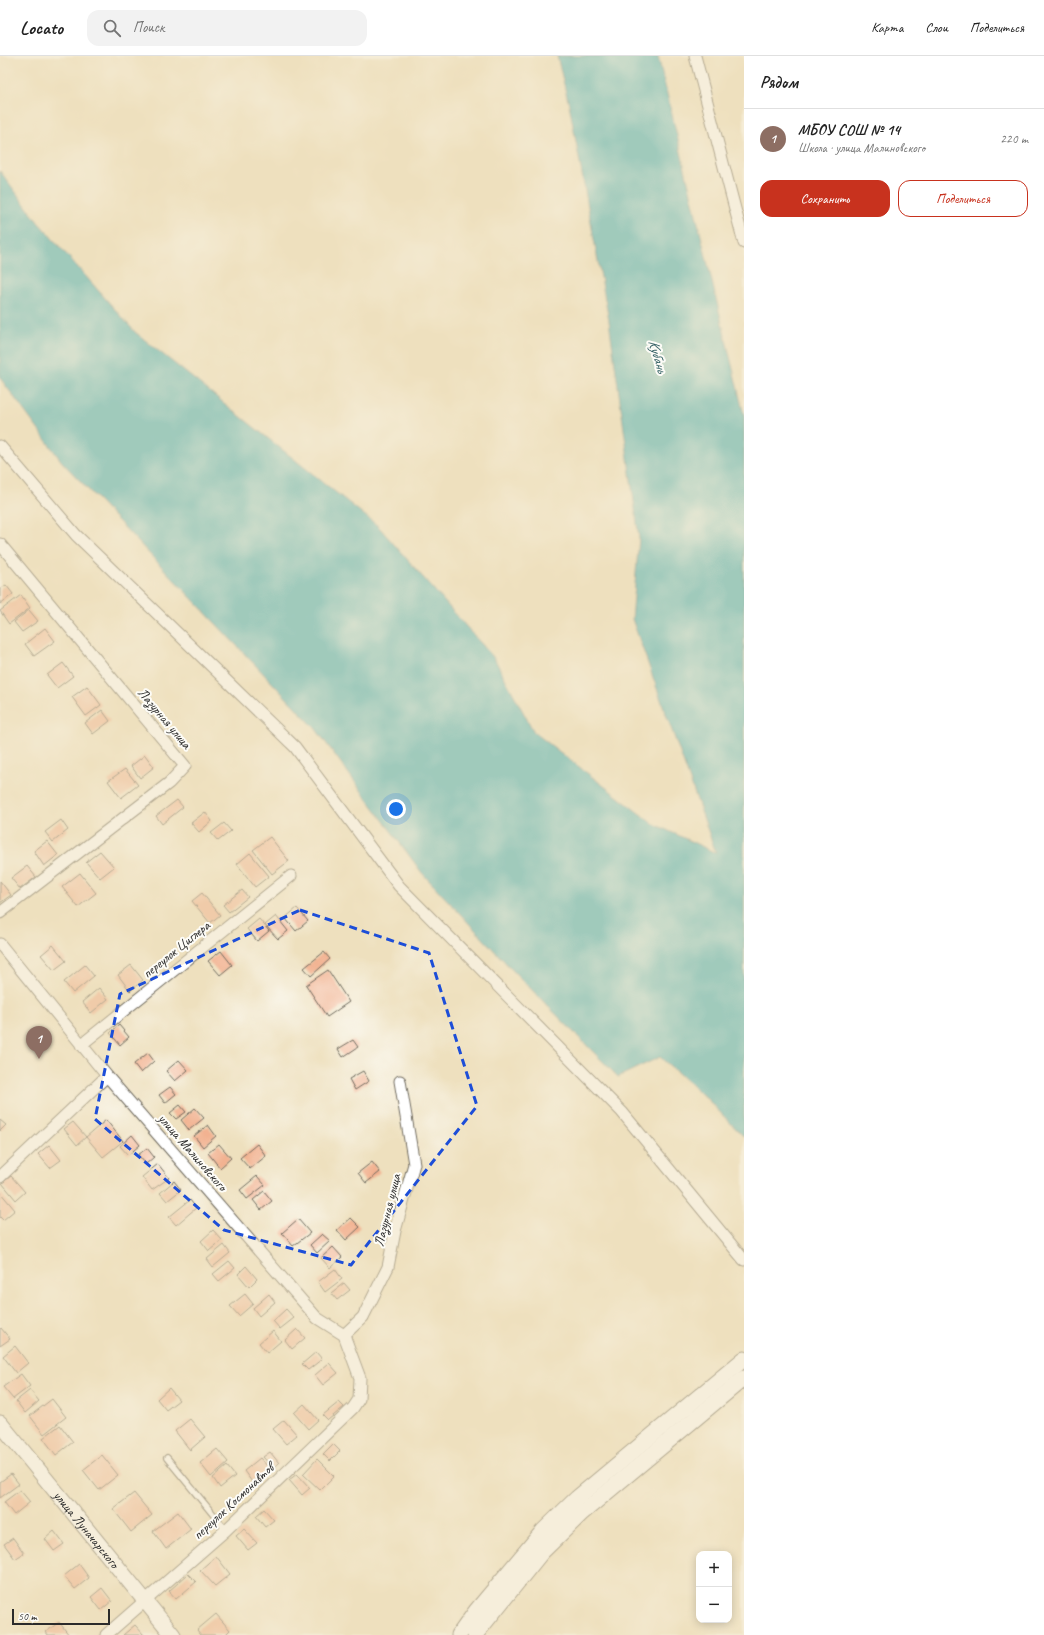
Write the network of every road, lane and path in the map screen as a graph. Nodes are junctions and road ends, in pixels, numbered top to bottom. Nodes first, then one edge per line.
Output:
1 (695, 56) edge
2 (744, 243) edge
3 (0, 446) edge
4 (0, 544) edge
5 (291, 876) dead end
6 (0, 913) edge
7 (0, 944) edge
8 (81, 1045) junction
9 (107, 1076) junction
10 (400, 1081) dead end
11 (0, 1177) edge
12 (744, 1260) edge
13 (344, 1335) junction
14 (744, 1359) edge
15 (744, 1378) edge
16 (0, 1424) edge
17 (167, 1458) dead end
18 (226, 1530) junction
19 (146, 1602) junction
20 (106, 1635) edge
21 (173, 1635) edge
22 (459, 1635) edge
23 (475, 1635) edge

1 - 2 street
3 - 12 street
4 - 6 street, Лазурная улица
5 - 8 street, переулок Циглера
7 - 8 street, улица Малиновского
8 - 9 street, улица Малиновского
9 - 11 street
9 - 13 street, улица Малиновского
10 - 13 street, Лазурная улица
13 - 18 street, переулок Космонавтов
14 - 22 main road
15 - 23 main road
16 - 19 main road, улица Луначарского
17 - 18 lane
18 - 19 street, переулок Космонавтов
19 - 20 street, переулок Космонавтов
19 - 21 main road, улица Луначарского

